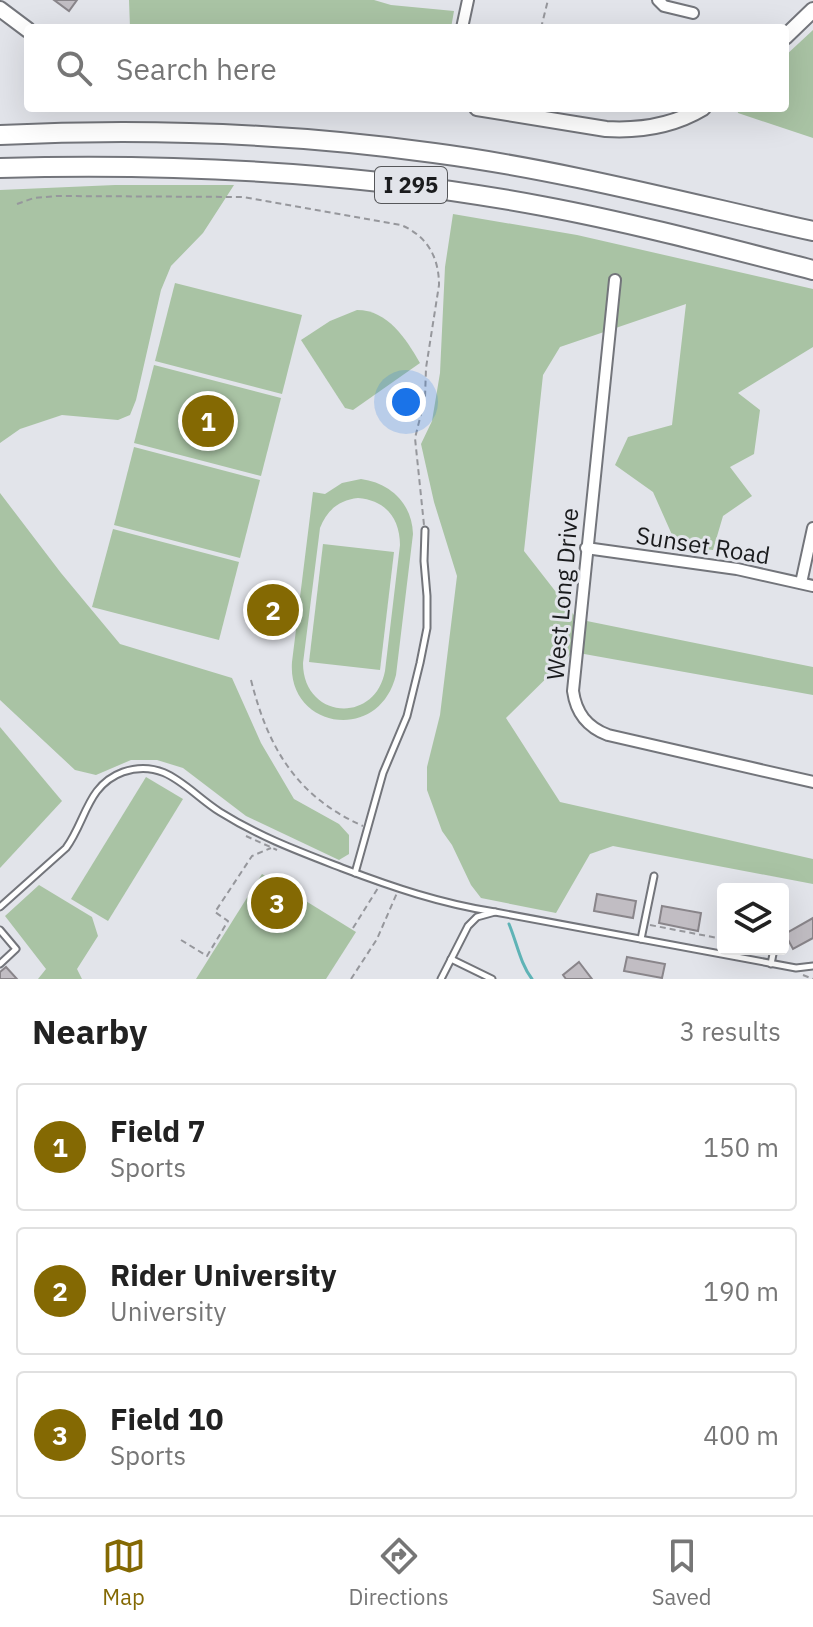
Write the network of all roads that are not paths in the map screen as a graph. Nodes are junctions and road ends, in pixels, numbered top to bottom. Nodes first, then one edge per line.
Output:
1 (468, 0) edge
2 (658, 0) edge
3 (813, 10) edge
4 (693, 13) dead end
5 (2, 14) edge
6 (463, 24) edge
7 (24, 28) edge
8 (789, 33) edge
9 (502, 112) edge
10 (695, 112) edge
11 (0, 135) edge
12 (0, 168) edge
13 (813, 231) edge
14 (813, 270) edge
15 (615, 280) dead end
16 (813, 528) edge
17 (425, 530) road end
18 (586, 548) junction
19 (801, 583) junction
20 (813, 586) edge
21 (813, 782) edge
22 (355, 873) junction
23 (654, 876) dead end
24 (0, 907) edge
25 (495, 912) junction
26 (0, 930) edge
27 (641, 939) junction
28 (773, 955) edge
29 (451, 959) junction
30 (0, 964) edge
31 (771, 964) junction
32 (812, 967) edge
33 (441, 979) edge
34 (492, 979) edge

1 - 6 street
2 - 4 street
3 - 8 street
5 - 7 street
9 - 10 street
11 - 13 highway, I 295
12 - 14 highway, I 295
15 - 18 street, West Long Drive
16 - 19 street
17 - 22 lane
18 - 19 street, Sunset Road
18 - 21 street, West Long Drive
19 - 20 street, Sunset Road
22 - 24 lane
22 - 25 lane
23 - 27 lane
25 - 27 lane
25 - 29 lane
26 - 30 lane
27 - 31 lane
28 - 31 lane
29 - 33 lane
29 - 34 lane
31 - 32 lane

